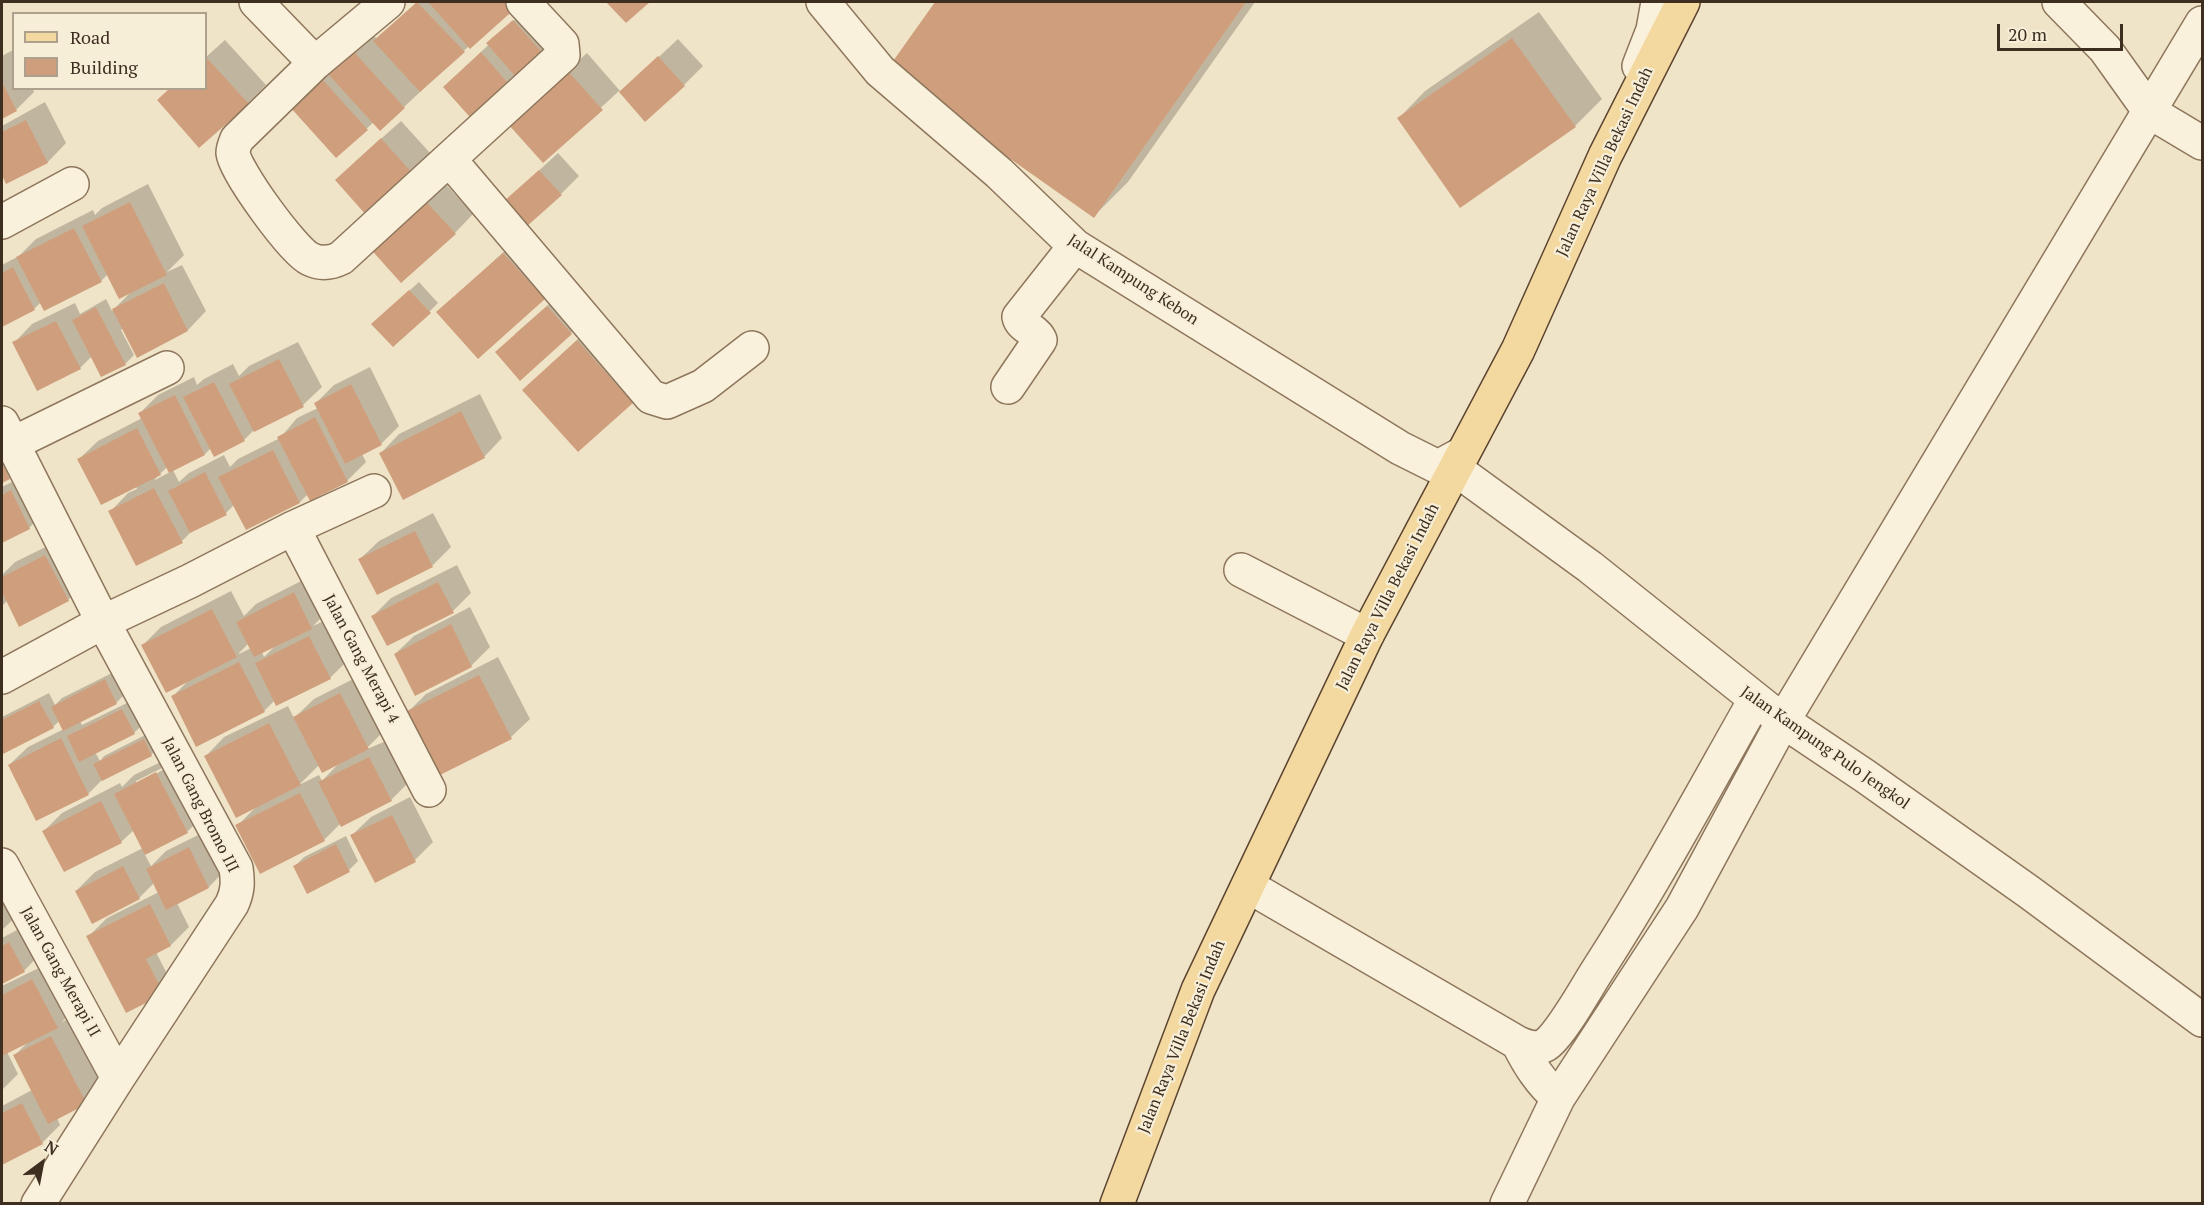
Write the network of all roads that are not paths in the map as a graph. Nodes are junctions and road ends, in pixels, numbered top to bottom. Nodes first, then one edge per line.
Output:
1 (256, 2) edge
2 (388, 2) edge
3 (524, 2) edge
4 (823, 2) edge
5 (1658, 2) edge
6 (1683, 2) edge
7 (2060, 2) edge
8 (2202, 23) edge
9 (315, 63) junction
10 (2150, 112) junction
11 (2202, 143) edge
12 (1605, 156) junction
13 (448, 159) junction
14 (72, 184) dead end
15 (2, 222) edge
16 (1075, 246) junction
17 (752, 348) dead end
18 (167, 368) dead end
19 (1008, 387) dead end
20 (7, 434) edge
21 (1457, 462) junction
22 (374, 492) dead end
23 (293, 528) junction
24 (1241, 570) dead end
25 (103, 622) junction
26 (1366, 635) junction
27 (2, 677) edge
28 (1755, 700) junction
29 (1783, 721) junction
30 (429, 790) dead end
31 (2, 865) edge
32 (1248, 886) junction
33 (2202, 1020) edge
34 (1518, 1043) junction
35 (118, 1078) junction
36 (1558, 1098) junction
37 (38, 1203) edge
38 (1117, 1203) edge
39 (1508, 1203) edge

1 - 9 street
2 - 9 street
3 - 13 street
4 - 16 street, Jalal Kampung Kebon
5 - 12 street
6 - 12 main road, Jalan Raya Villa Bekasi Indah
7 - 10 street
8 - 10 street
9 - 13 street
10 - 11 street
10 - 29 street
12 - 21 main road, Jalan Raya Villa Bekasi Indah
13 - 17 street
14 - 15 street
16 - 19 street
16 - 21 street, Jalal Kampung Kebon
18 - 20 street
20 - 25 street, Jalan Gang Bromo III
21 - 26 main road, Jalan Raya Villa Bekasi Indah
21 - 28 street, Jalan Kampung Pulo Jengkol
22 - 23 street
23 - 25 street
23 - 30 street, Jalan Gang Merapi 4
24 - 26 street
25 - 27 street
25 - 35 street, Jalan Gang Bromo III
26 - 32 main road, Jalan Raya Villa Bekasi Indah
28 - 29 street, Jalan Kampung Pulo Jengkol
28 - 34 street
29 - 33 street, Jalan Kampung Pulo Jengkol
29 - 36 street
31 - 35 street, Jalan Gang Merapi II
32 - 34 street
32 - 38 main road, Jalan Raya Villa Bekasi Indah
34 - 36 street
35 - 37 street, Jalan Gang Bromo III
36 - 39 street

